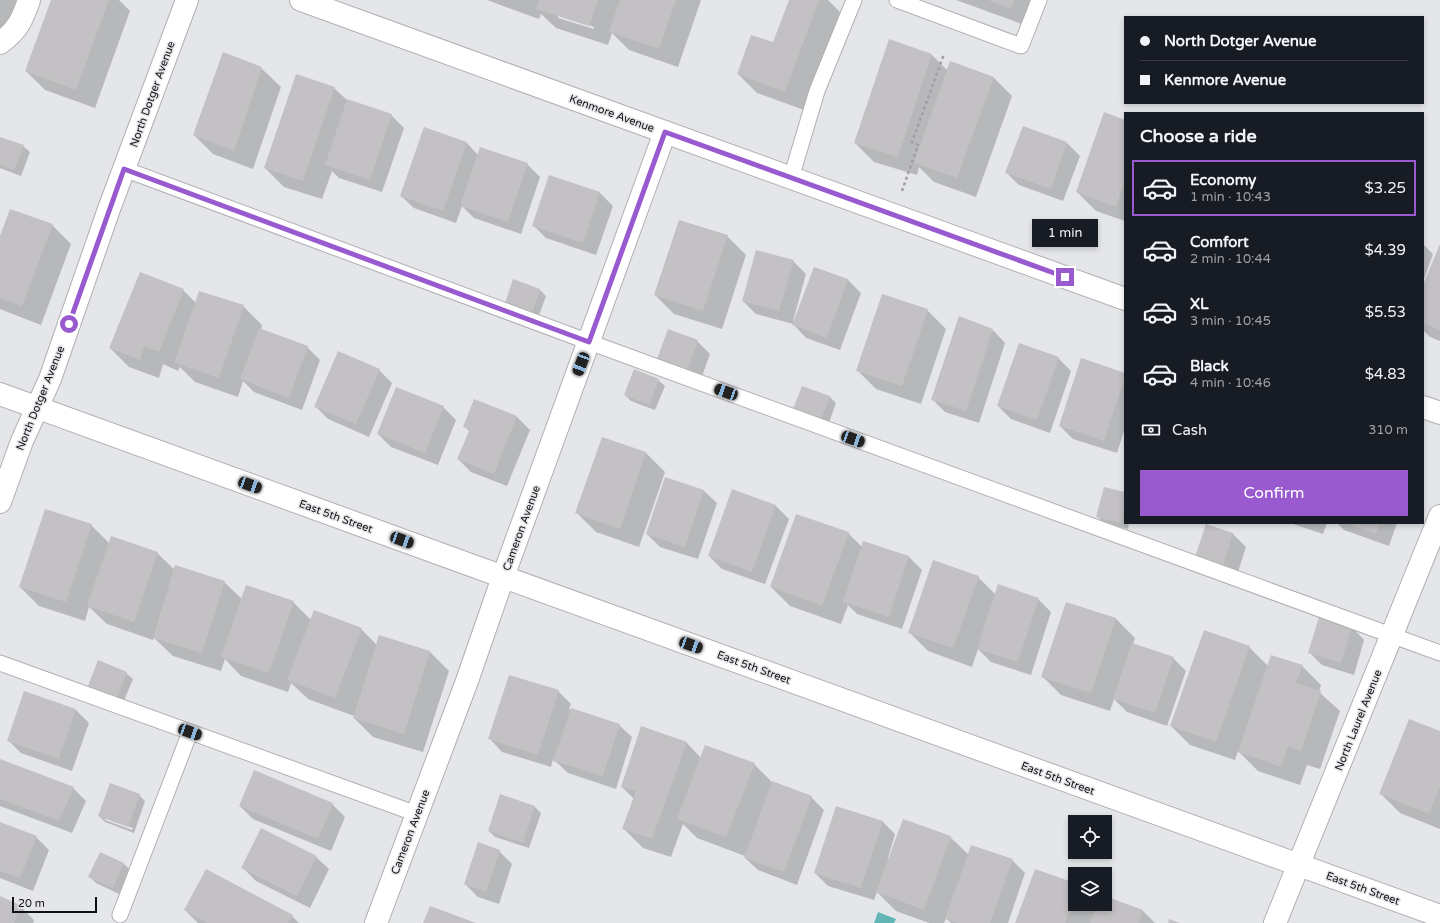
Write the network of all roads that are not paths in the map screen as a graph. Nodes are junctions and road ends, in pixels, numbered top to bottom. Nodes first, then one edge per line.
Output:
1 (29, 0) edge
2 (187, 0) edge
3 (301, 0) edge
4 (854, 0) edge
5 (897, 0) edge
6 (1039, 0) edge
7 (0, 43) edge
8 (665, 132) junction
9 (124, 169) junction
10 (791, 178) junction
11 (1124, 299) edge
12 (589, 342) junction
13 (0, 394) edge
14 (38, 407) junction
15 (1424, 407) edge
16 (1440, 413) edge
17 (0, 502) edge
18 (1440, 516) edge
19 (503, 577) junction
20 (1392, 636) junction
21 (1440, 654) edge
22 (0, 663) edge
23 (190, 732) junction
24 (417, 814) junction
25 (1298, 865) junction
26 (120, 915) dead end
27 (1440, 916) edge
28 (376, 923) edge
29 (1275, 923) edge

1 - 7 street
2 - 9 street, North Dotger Avenue
3 - 8 street, Kenmore Avenue
4 - 10 lane
5 - 6 lane
8 - 10 street, Kenmore Avenue
8 - 12 street, Cameron Avenue
9 - 12 lane
9 - 14 street, North Dotger Avenue
10 - 11 street, Kenmore Avenue
12 - 19 street, Cameron Avenue
12 - 20 lane
13 - 14 street, East 5th Street
14 - 17 street, North Dotger Avenue
14 - 19 street, East 5th Street
15 - 16 street
18 - 20 street, North Laurel Avenue
19 - 24 street, Cameron Avenue
19 - 25 street, East 5th Street
20 - 21 lane
20 - 25 street, North Laurel Avenue
22 - 23 lane
23 - 24 lane
23 - 26 lane
24 - 28 street, Cameron Avenue
25 - 27 street, East 5th Street
25 - 29 street, North Laurel Avenue

